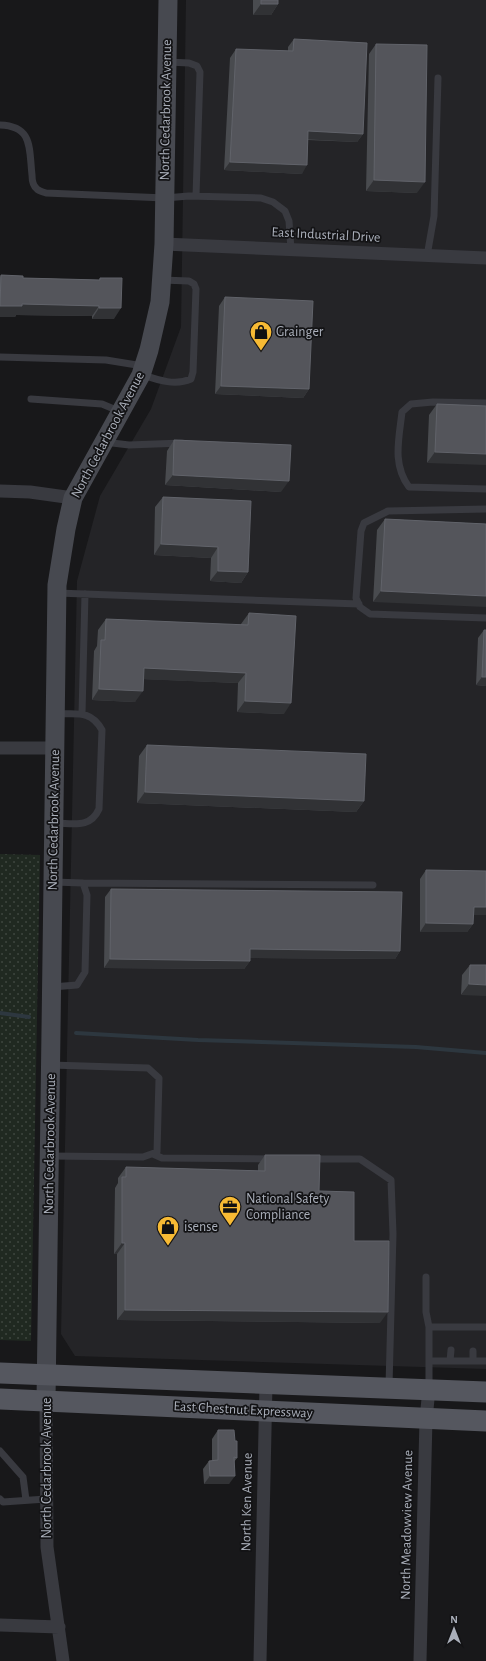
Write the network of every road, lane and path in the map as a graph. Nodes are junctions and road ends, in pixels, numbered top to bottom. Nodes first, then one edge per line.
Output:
1 (168, 0) edge
2 (167, 62) junction
3 (438, 78) dead end
4 (0, 124) edge
5 (196, 196) junction
6 (164, 198) junction
7 (164, 244) junction
8 (291, 250) junction
9 (427, 256) junction
10 (486, 258) edge
11 (162, 280) junction
12 (0, 357) edge
13 (142, 370) junction
14 (31, 399) dead end
15 (486, 403) edge
16 (121, 412) junction
17 (102, 442) junction
18 (193, 443) edge
19 (486, 489) edge
20 (0, 491) edge
21 (73, 498) junction
22 (486, 509) edge
23 (57, 593) junction
24 (85, 594) junction
25 (359, 604) junction
26 (486, 618) edge
27 (56, 714) junction
28 (82, 714) junction
29 (0, 748) edge
30 (55, 748) junction
31 (54, 823) junction
32 (53, 882) junction
33 (84, 883) junction
34 (373, 885) dead end
35 (52, 987) junction
36 (51, 1066) junction
37 (153, 1154) junction
38 (50, 1156) junction
39 (277, 1159) edge
40 (308, 1159) edge
41 (426, 1277) dead end
42 (429, 1327) junction
43 (451, 1327) junction
44 (474, 1328) junction
45 (486, 1328) edge
46 (451, 1336) dead end
47 (474, 1336) dead end
48 (450, 1350) dead end
49 (473, 1351) dead end
50 (430, 1361) junction
51 (450, 1361) junction
52 (473, 1361) junction
53 (486, 1361) edge
54 (0, 1373) edge
55 (46, 1375) junction
56 (266, 1384) junction
57 (389, 1388) junction
58 (429, 1389) junction
59 (486, 1392) edge
60 (0, 1399) edge
61 (46, 1401) junction
62 (265, 1410) junction
63 (426, 1419) junction
64 (486, 1421) edge
65 (0, 1451) edge
66 (3, 1459) edge
67 (16, 1469) junction
68 (9, 1474) dead end
69 (46, 1499) junction
70 (26, 1500) junction
71 (1, 1501) edge
72 (0, 1625) edge
73 (59, 1627) junction
74 (63, 1661) edge
75 (260, 1661) edge
76 (420, 1661) edge

1 - 2 street, North Cedarbrook Avenue
2 - 5 lane
2 - 6 street, North Cedarbrook Avenue
3 - 9 lane
4 - 6 lane
5 - 6 lane
5 - 8 lane
6 - 7 street, North Cedarbrook Avenue
7 - 8 street, East Industrial Drive
7 - 11 street, North Cedarbrook Avenue
8 - 9 street, East Industrial Drive
9 - 10 street, East Industrial Drive
11 - 13 street, North Cedarbrook Avenue
11 - 13 lane
12 - 13 lane
13 - 16 street, North Cedarbrook Avenue
14 - 16 lane
15 - 19 lane
16 - 17 street, North Cedarbrook Avenue
17 - 18 lane
17 - 21 street, North Cedarbrook Avenue
20 - 21 street
21 - 23 street, North Cedarbrook Avenue
22 - 25 lane
23 - 24 lane
23 - 27 street, North Cedarbrook Avenue
24 - 25 lane
24 - 28 lane
25 - 26 lane
27 - 28 lane
27 - 30 street, North Cedarbrook Avenue
28 - 31 lane
29 - 30 street
30 - 31 street, North Cedarbrook Avenue
31 - 32 street, North Cedarbrook Avenue
32 - 33 lane
32 - 35 street, North Cedarbrook Avenue
33 - 34 lane
33 - 35 lane
35 - 36 street, North Cedarbrook Avenue
36 - 37 lane
36 - 38 street, North Cedarbrook Avenue
37 - 38 lane
37 - 39 lane
38 - 55 street, North Cedarbrook Avenue
40 - 57 lane
41 - 42 lane
42 - 43 lane
42 - 50 lane
43 - 44 lane
43 - 46 lane
44 - 45 lane
44 - 47 lane
48 - 51 lane
49 - 52 lane
50 - 51 lane
50 - 58 lane
51 - 52 lane
52 - 53 lane
54 - 55 main road, East Chestnut Expressway
55 - 56 main road, East Chestnut Expressway
55 - 61 street, North Cedarbrook Avenue
56 - 57 main road, East Chestnut Expressway
56 - 62 street, North Ken Avenue
57 - 58 main road, East Chestnut Expressway
58 - 59 main road, East Chestnut Expressway
58 - 63 street, North Meadowview Avenue
60 - 61 main road, East Chestnut Expressway
61 - 62 main road, East Chestnut Expressway
61 - 69 street, North Cedarbrook Avenue
62 - 63 main road, East Chestnut Expressway
62 - 75 street, North Ken Avenue
63 - 64 main road, East Chestnut Expressway
63 - 76 street, North Meadowview Avenue
65 - 66 lane
66 - 67 lane
67 - 68 lane
67 - 70 lane
69 - 70 lane
69 - 73 street, North Cedarbrook Avenue
70 - 71 lane
72 - 73 street
73 - 74 street, North Cedarbrook Avenue

